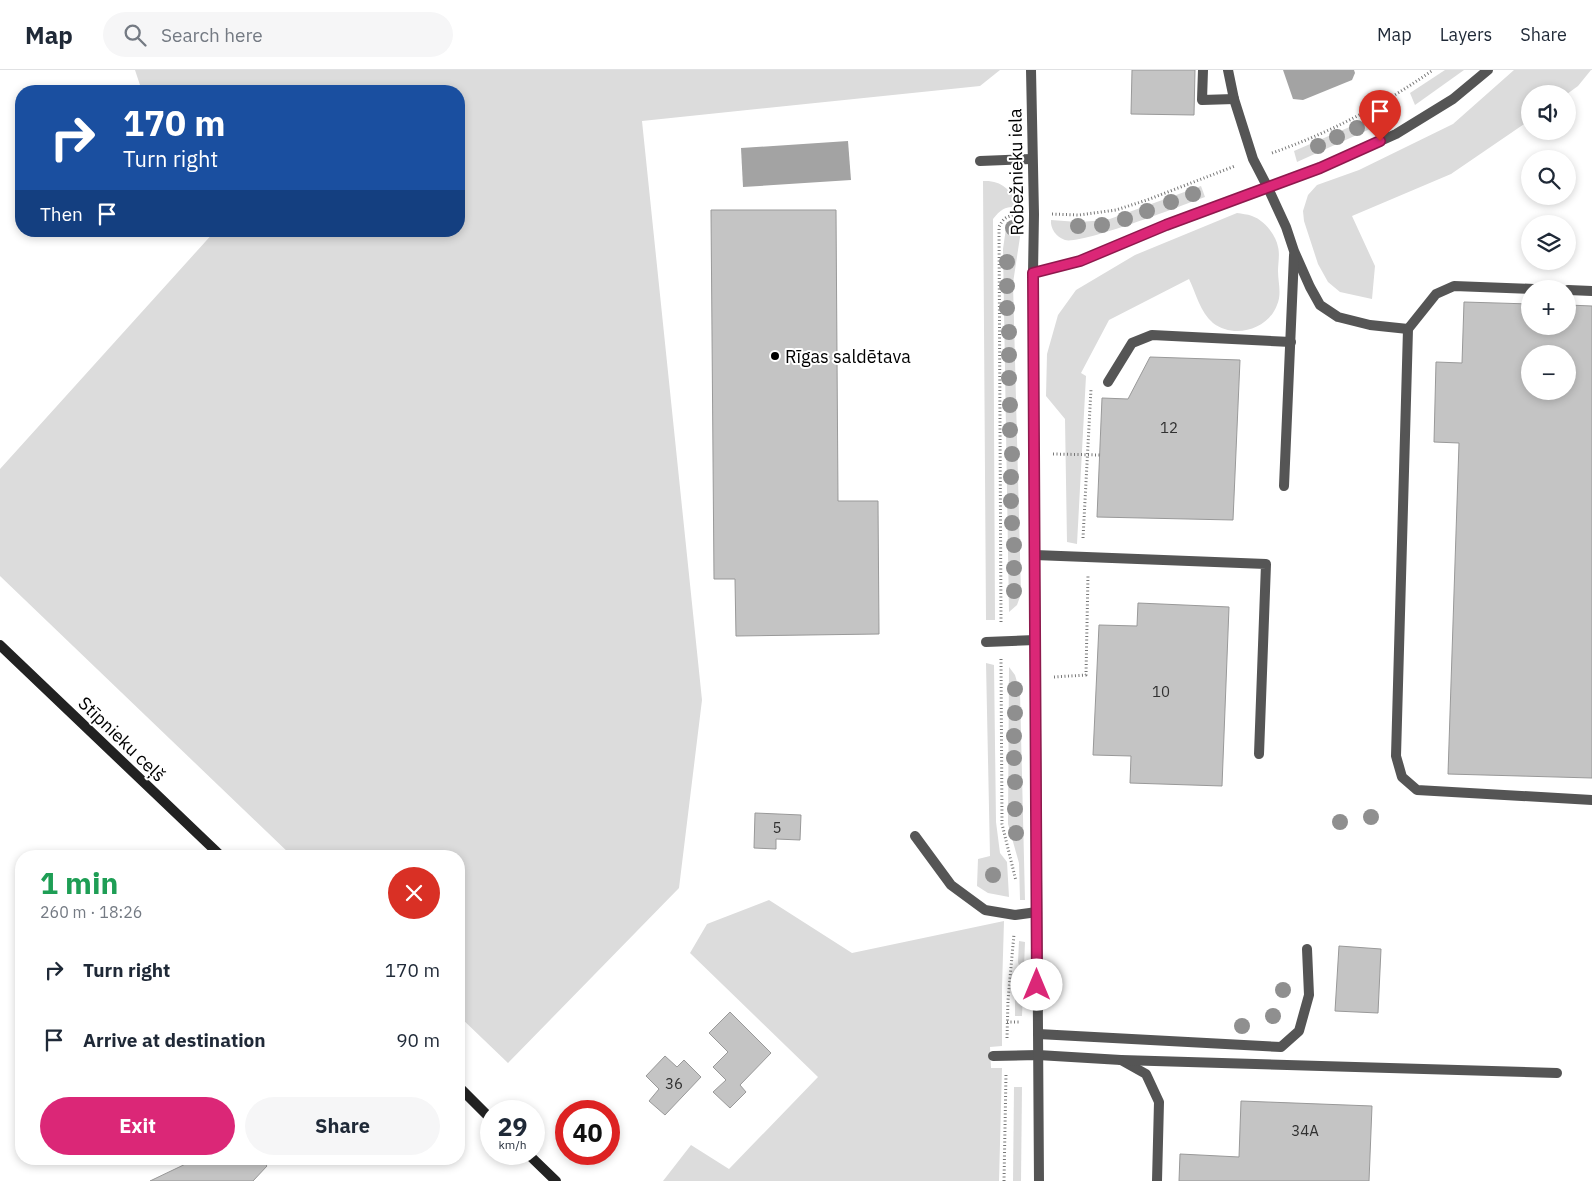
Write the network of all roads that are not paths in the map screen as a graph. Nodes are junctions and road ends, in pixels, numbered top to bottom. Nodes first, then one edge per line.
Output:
1 (1031, 70) edge
2 (1203, 70) edge
3 (1228, 70) edge
4 (1488, 70) edge
5 (1234, 99) junction
6 (1032, 158) junction
7 (980, 161) dead end
8 (1268, 188) junction
9 (1294, 251) junction
10 (1033, 273) junction
11 (1521, 289) edge
12 (1576, 290) edge
13 (1592, 291) edge
14 (1408, 329) junction
15 (1290, 342) junction
16 (1108, 382) dead end
17 (1284, 486) dead end
18 (1035, 555) junction
19 (1035, 640) junction
20 (986, 642) dead end
21 (0, 645) edge
22 (1259, 754) dead end
23 (1592, 800) edge
24 (915, 836) dead end
25 (215, 850) edge
26 (1037, 912) junction
27 (1307, 949) dead end
28 (1038, 1034) junction
29 (1038, 1055) junction
30 (993, 1056) dead end
31 (1121, 1060) junction
32 (1556, 1073) dead end
33 (465, 1093) edge
34 (480, 1107) edge
35 (539, 1165) edge
36 (556, 1181) edge
37 (1039, 1181) edge
38 (1158, 1181) edge

1 - 6 street, Robežnieku iela
2 - 5 street
3 - 5 street
4 - 8 street
5 - 8 street
6 - 7 street
6 - 10 street, Robežnieku iela
8 - 9 street
8 - 10 street
9 - 14 street
9 - 15 street
10 - 18 street, Robežnieku iela
11 - 14 street
12 - 13 street
14 - 23 street
15 - 16 street
15 - 17 street
18 - 19 street, Robežnieku iela
18 - 22 street
19 - 20 street
19 - 26 street, Robežnieku iela
21 - 25 main road, Stīpnieku ceļš
24 - 26 street
26 - 28 street, Robežnieku iela
27 - 28 street
28 - 29 street, Robežnieku iela
29 - 30 street
29 - 31 street
29 - 37 street, Robežnieku iela
31 - 32 street
31 - 38 street
33 - 34 main road
35 - 36 main road

